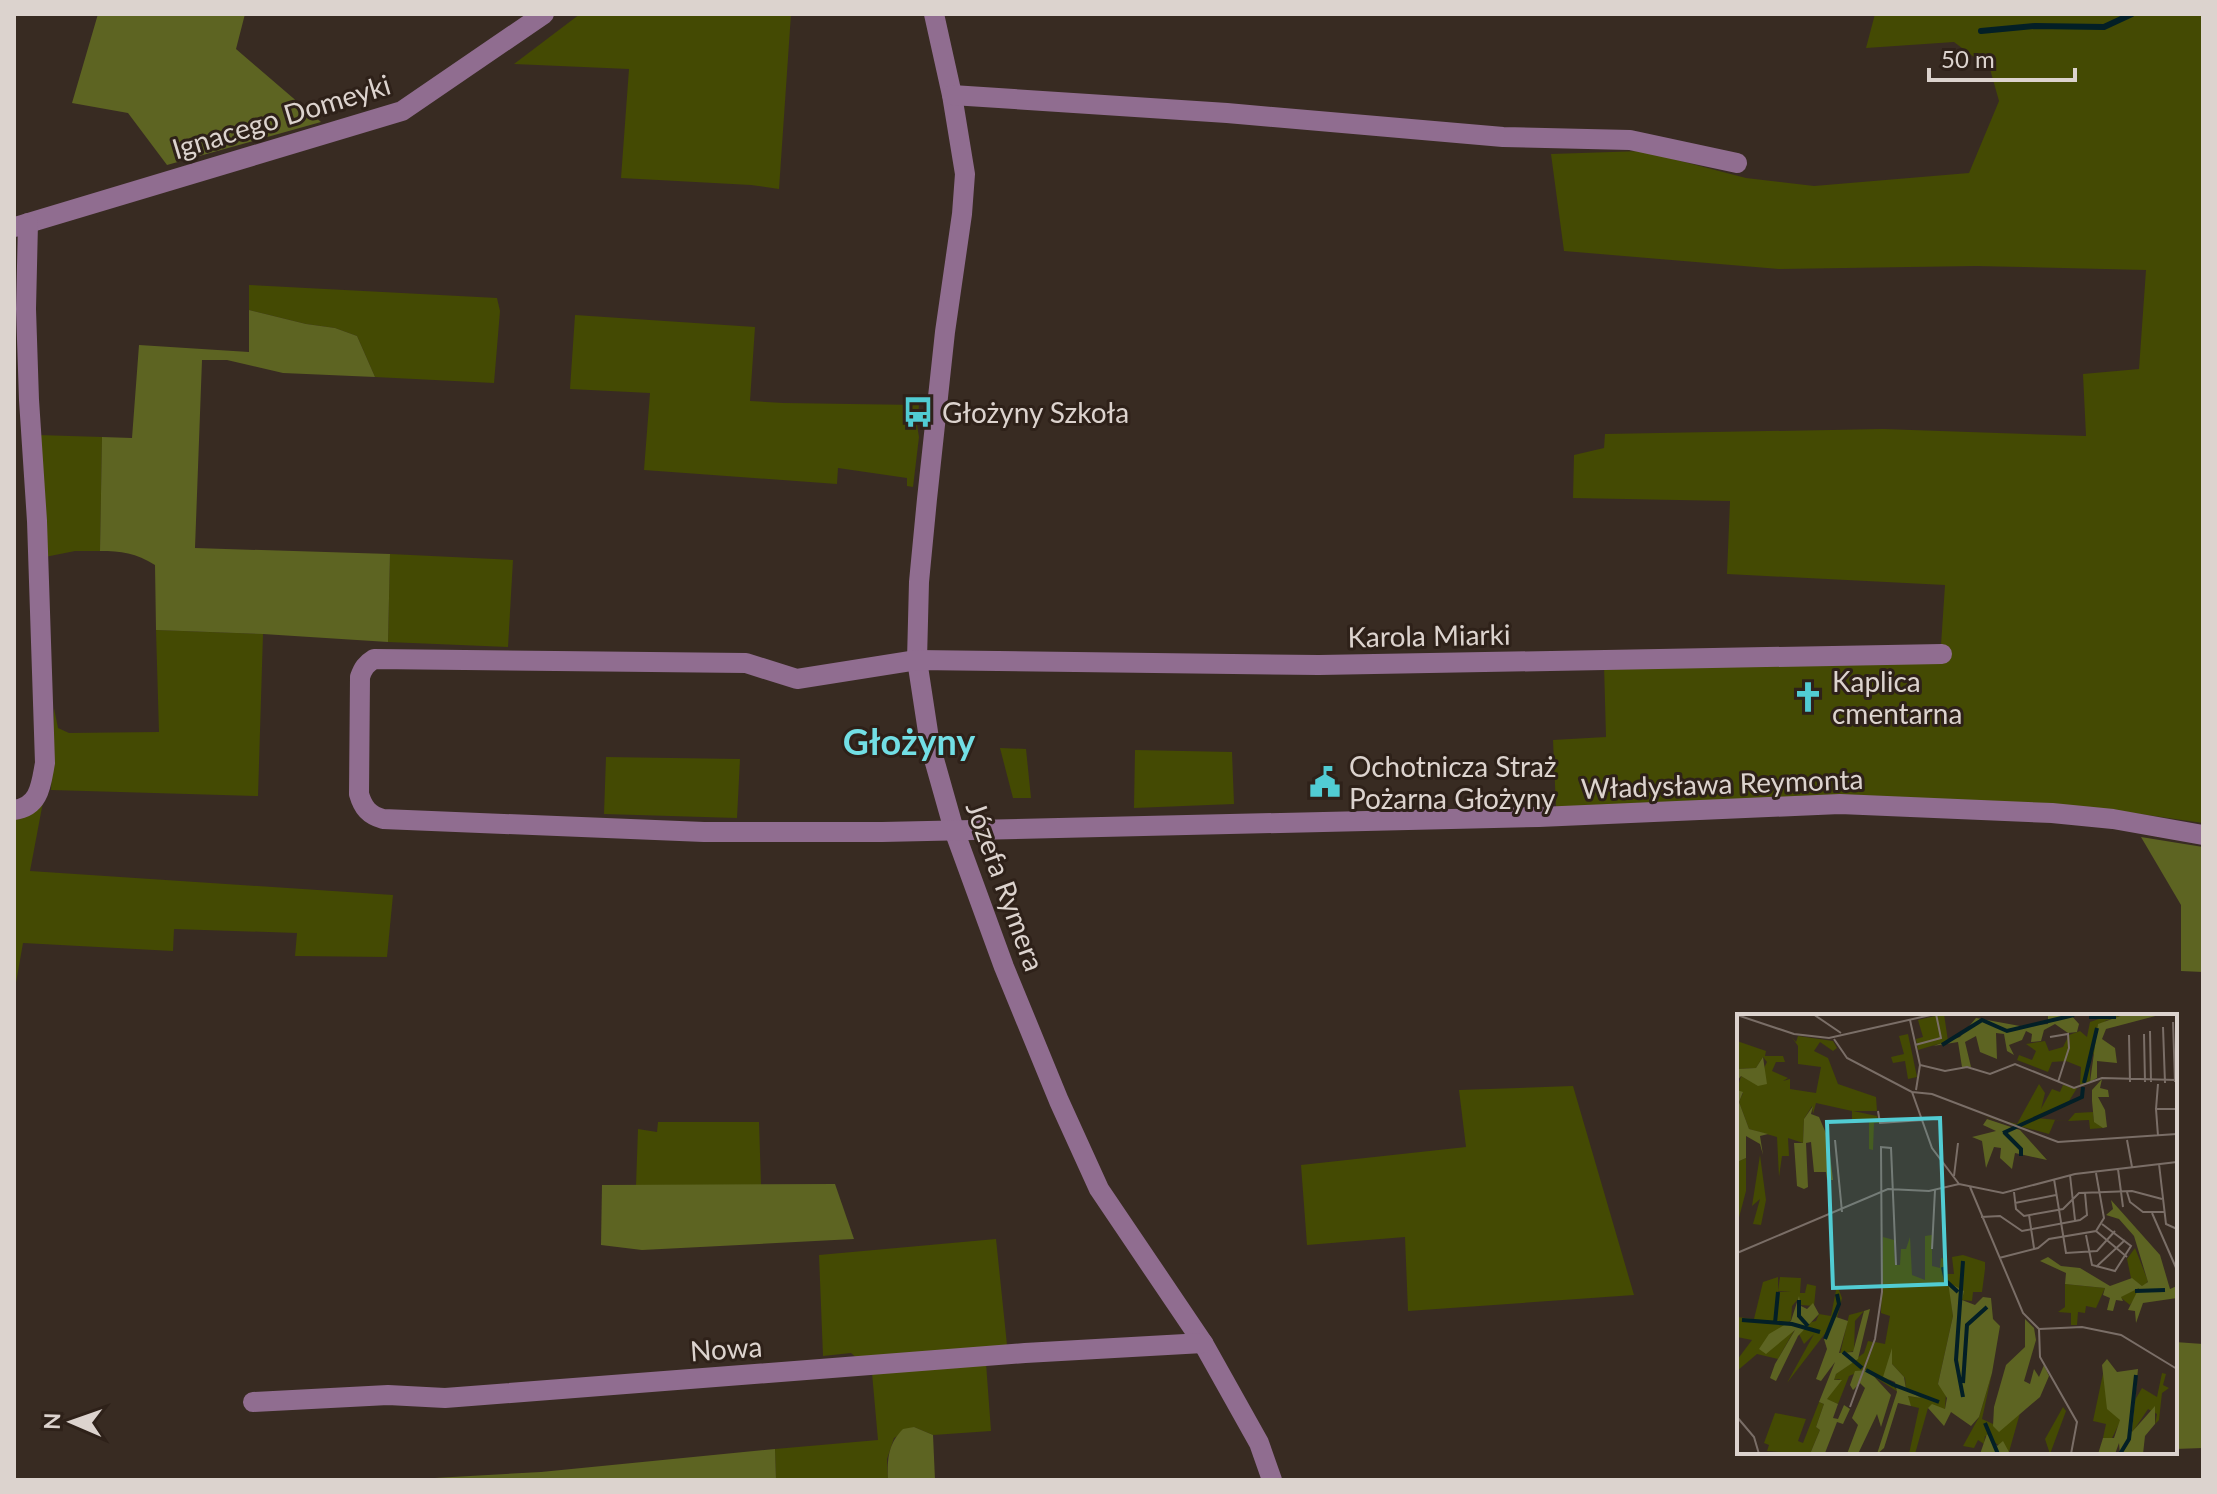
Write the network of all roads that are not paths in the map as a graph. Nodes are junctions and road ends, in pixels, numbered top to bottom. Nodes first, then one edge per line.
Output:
1 (544, 14) edge
2 (934, 14) edge
3 (952, 95) junction
4 (1737, 163) dead end
5 (21, 225) edge
6 (1942, 654) dead end
7 (917, 660) junction
8 (14, 810) edge
9 (954, 830) junction
10 (2203, 835) edge
11 (1203, 1343) junction
12 (253, 1402) dead end
13 (1272, 1480) edge

1 - 5 street, Ignacego Domeyki
2 - 3 street, Józefa Rymera
3 - 4 street
3 - 7 street, Józefa Rymera
5 - 8 street
6 - 7 street, Karola Miarki
7 - 9 street, Józefa Rymera
7 - 9 street, Karola Miarki
9 - 10 street, Władysława Reymonta
9 - 11 street, Józefa Rymera
11 - 12 street, Nowa
11 - 13 street, Józefa Rymera

